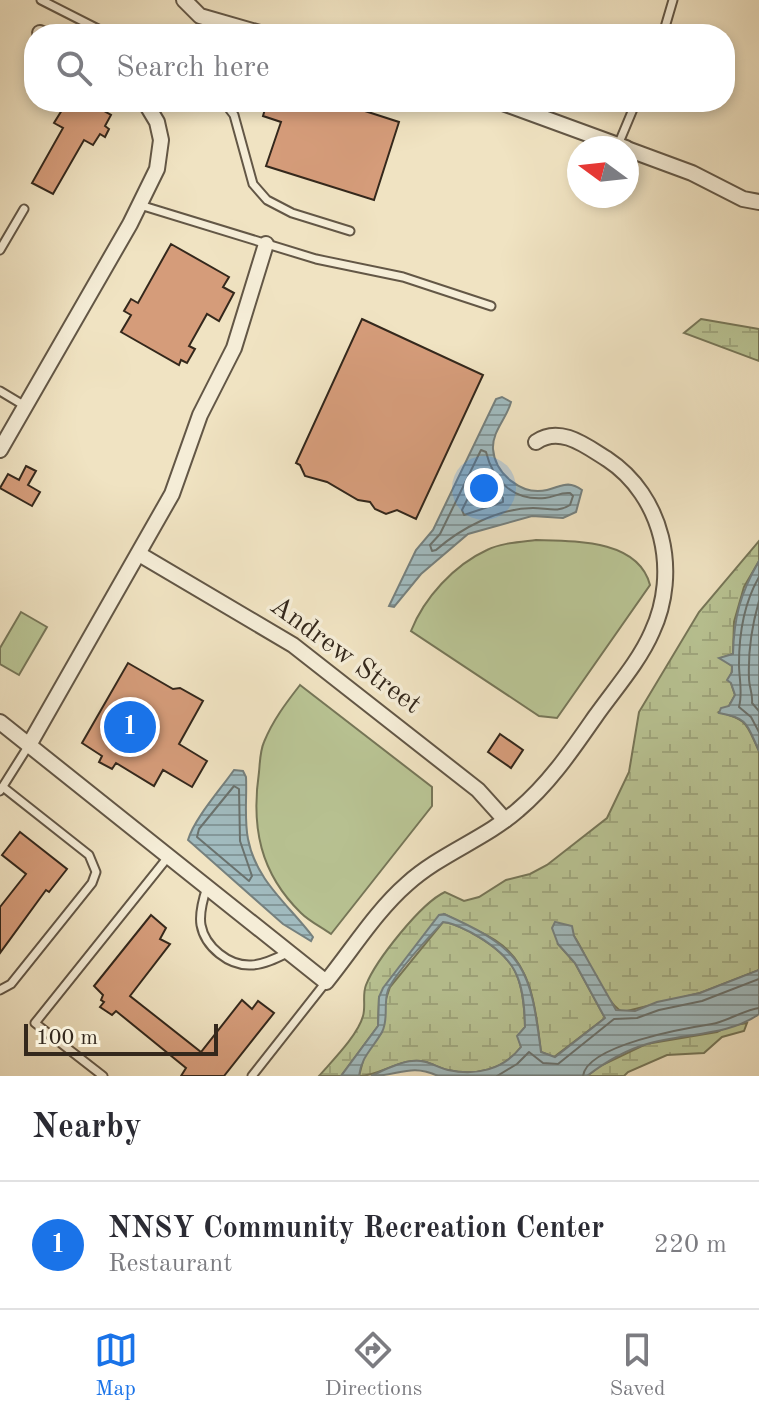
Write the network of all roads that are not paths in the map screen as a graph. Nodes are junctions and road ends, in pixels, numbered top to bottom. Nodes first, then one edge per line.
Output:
1 (41, 0) edge
2 (184, 0) edge
3 (673, 0) edge
4 (88, 24) edge
5 (228, 24) edge
6 (666, 24) edge
7 (151, 112) edge
8 (232, 112) edge
9 (528, 112) edge
10 (633, 112) edge
11 (594, 136) edge
12 (627, 136) edge
13 (639, 153) edge
14 (759, 202) edge
15 (140, 205) junction
16 (24, 209) dead end
17 (350, 231) dead end
18 (266, 244) junction
19 (0, 250) edge
20 (491, 306) dead end
21 (0, 391) edge
22 (25, 406) junction
23 (536, 442) dead end
24 (0, 450) edge
25 (139, 554) junction
26 (0, 722) edge
27 (29, 745) junction
28 (2, 789) edge
29 (505, 820) junction
30 (168, 857) junction
31 (207, 887) junction
32 (288, 952) junction
33 (326, 982) junction
34 (0, 990) edge
35 (103, 1076) edge
36 (252, 1076) edge

1 - 4 lane
2 - 5 street
3 - 6 lane
7 - 15 street
8 - 17 lane
9 - 11 street
10 - 12 lane
13 - 14 street
15 - 18 lane
15 - 22 street
16 - 19 lane
18 - 20 lane
18 - 25 street
21 - 22 lane
22 - 24 street
23 - 29 street
25 - 27 street
25 - 29 street, Andrew Street
26 - 27 street
27 - 28 lane
27 - 30 street
28 - 34 lane
29 - 33 street
30 - 31 street
30 - 35 lane
31 - 32 street
31 - 32 lane
32 - 33 street
33 - 36 lane

